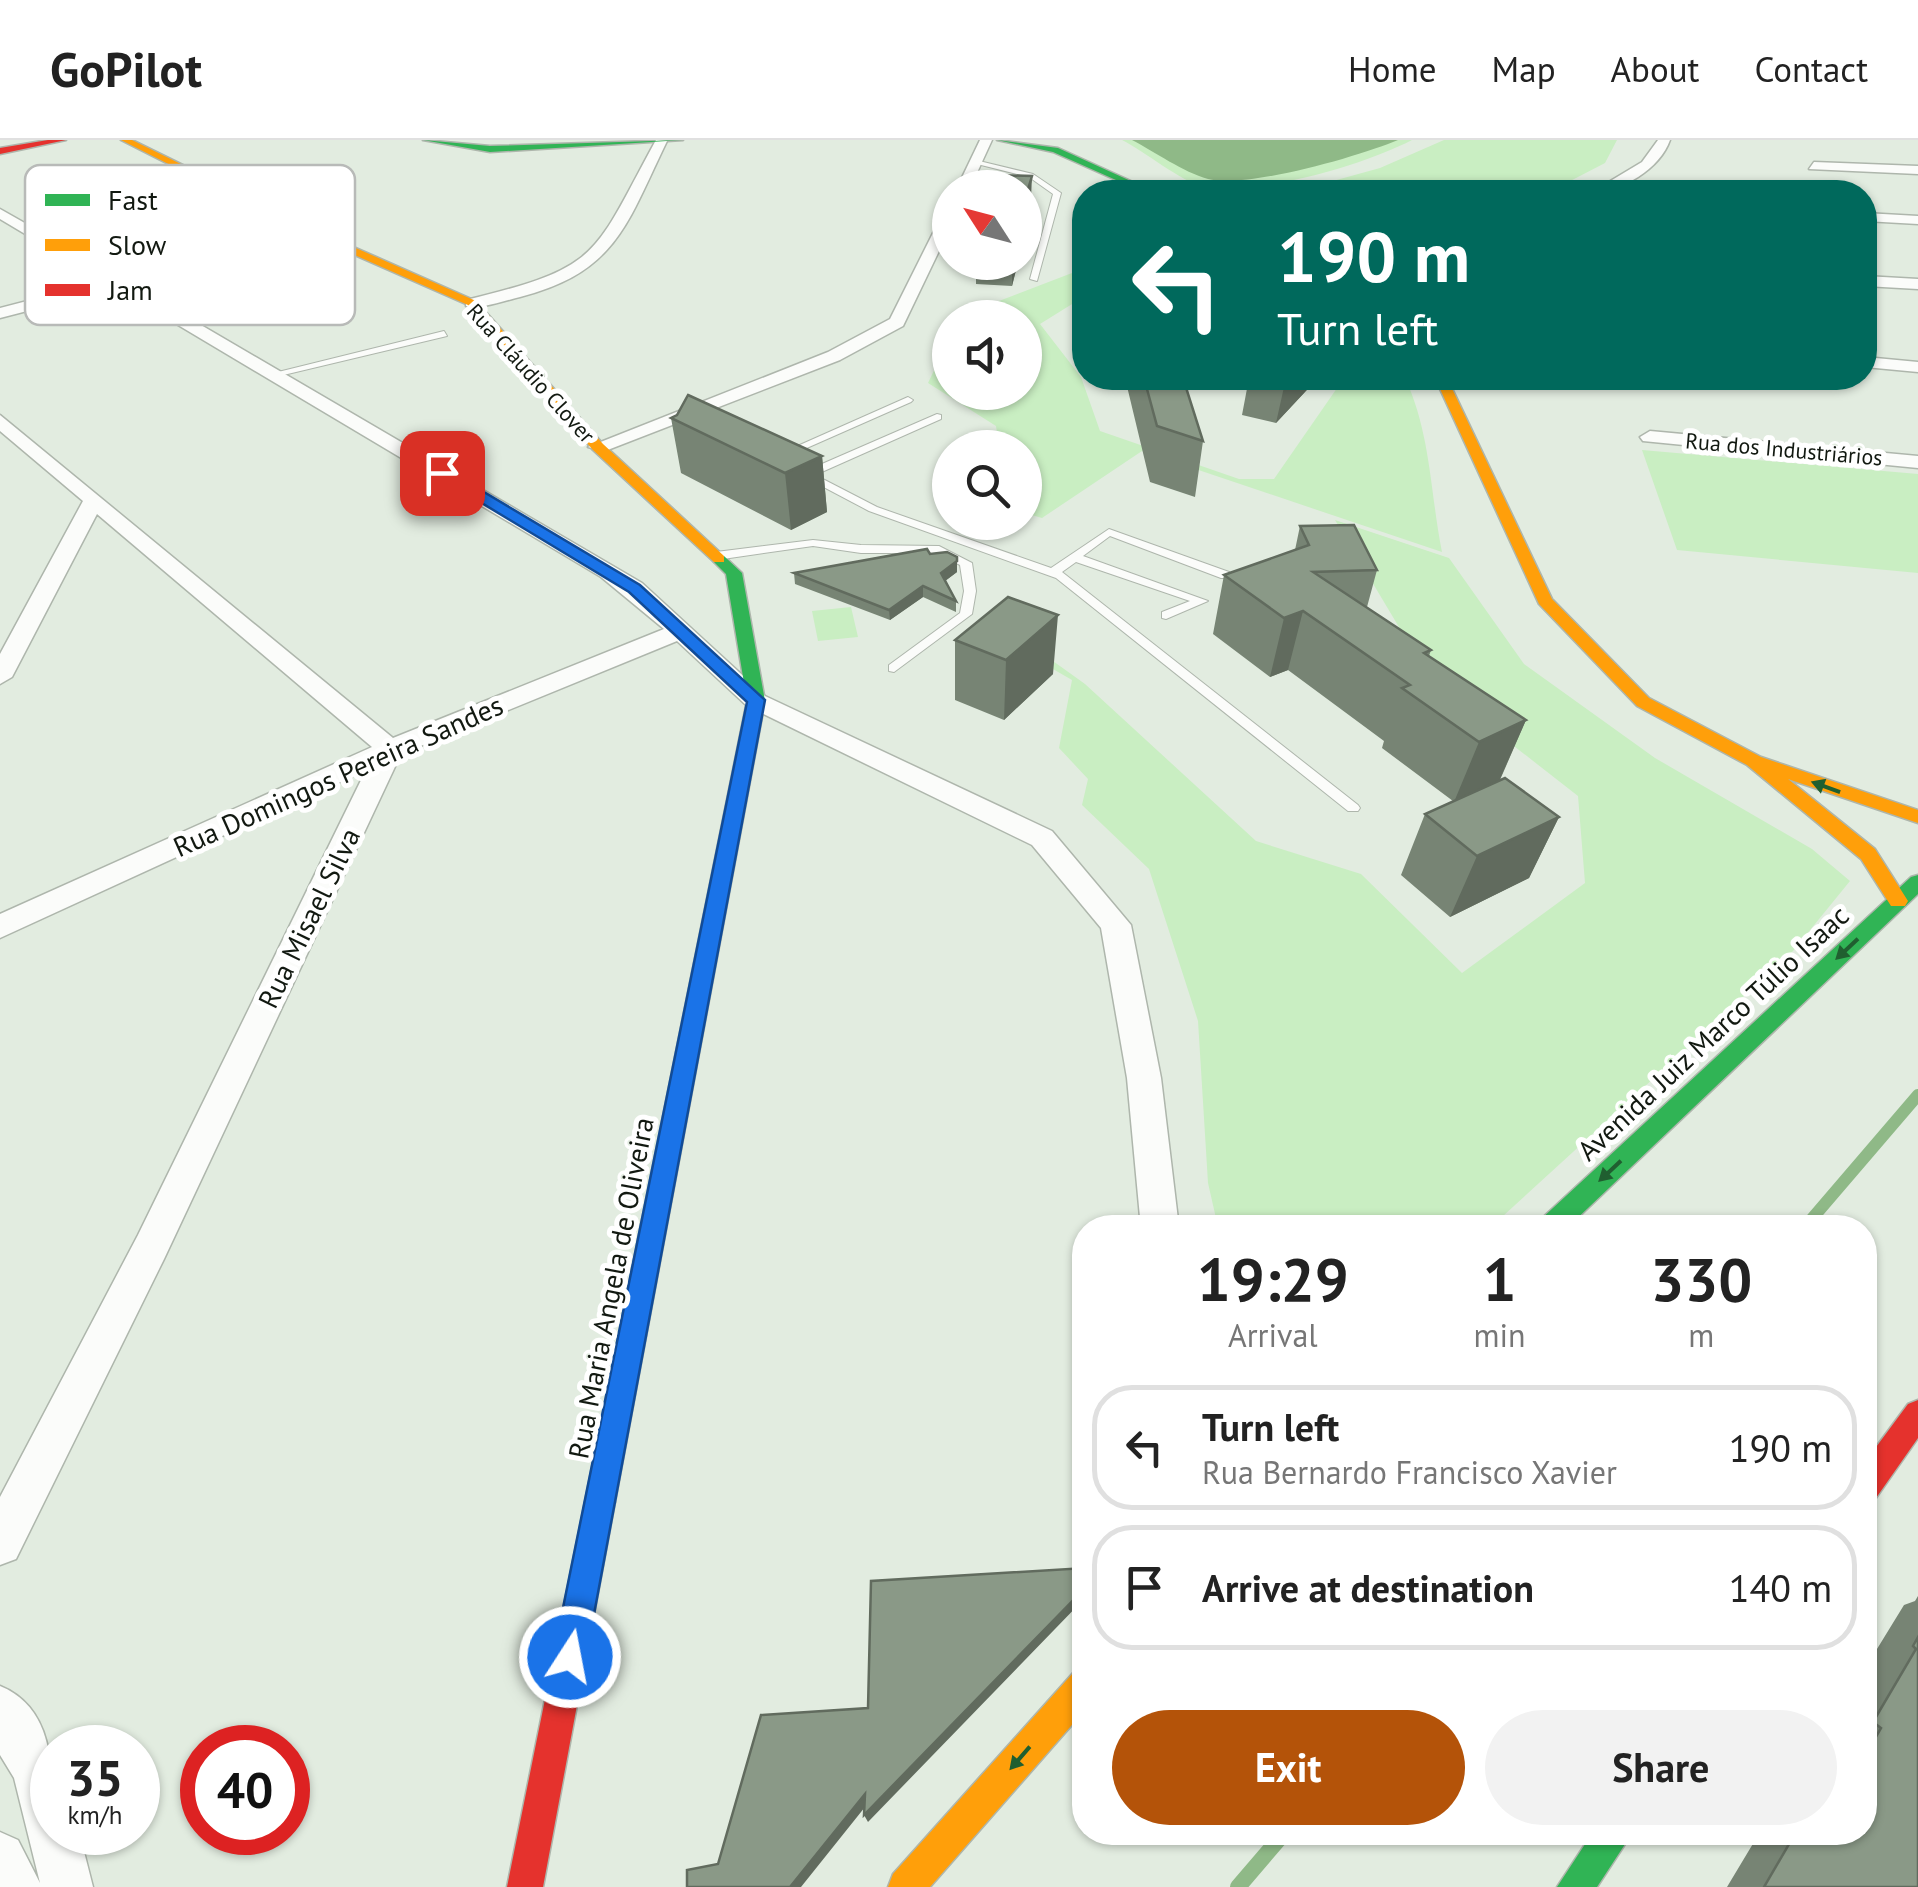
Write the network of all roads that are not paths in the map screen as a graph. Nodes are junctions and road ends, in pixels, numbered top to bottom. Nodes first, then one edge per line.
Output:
1 (19, 140) edge
2 (62, 140) edge
3 (124, 140) edge
4 (427, 140) edge
5 (679, 140) edge
6 (986, 140) edge
7 (1002, 140) edge
8 (1664, 140) edge
9 (661, 141) edge
10 (0, 144) edge
11 (0, 151) edge
12 (975, 162) junction
13 (175, 165) edge
14 (1814, 166) dead end
15 (971, 170) edge
16 (1009, 170) edge
17 (1918, 170) edge
18 (1123, 180) edge
19 (1619, 180) edge
20 (1042, 183) edge
21 (0, 213) edge
22 (1877, 218) edge
23 (1918, 220) edge
24 (25, 228) edge
25 (1042, 249) edge
26 (932, 250) edge
27 (355, 251) edge
28 (1877, 281) edge
29 (1918, 284) edge
30 (472, 303) junction
31 (25, 307) edge
32 (0, 314) edge
33 (191, 325) edge
34 (444, 334) dead end
35 (1877, 363) edge
36 (1918, 366) edge
37 (276, 374) junction
38 (1448, 390) edge
39 (908, 400) dead end
40 (937, 417) dead end
41 (0, 421) edge
42 (1650, 437) dead end
43 (598, 447) junction
44 (1918, 462) edge
45 (806, 475) junction
46 (94, 500) junction
47 (970, 544) junction
48 (716, 556) junction
49 (950, 556) junction
50 (1074, 557) junction
51 (1052, 573) junction
52 (1226, 576) edge
53 (1166, 616) dead end
54 (680, 631) junction
55 (894, 668) dead end
56 (0, 678) edge
57 (756, 700) junction
58 (390, 748) junction
59 (1754, 761) junction
60 (1353, 808) dead end
61 (1918, 817) edge
62 (1918, 882) edge
63 (1898, 901) junction
64 (0, 927) edge
65 (1159, 1215) edge
66 (1563, 1215) edge
67 (1918, 1414) edge
68 (1877, 1471) edge
69 (0, 1544) edge
70 (1072, 1700) edge
71 (0, 1710) edge
72 (30, 1758) edge
73 (1606, 1845) edge
74 (59, 1855) edge
75 (0, 1858) edge
76 (14, 1887) edge
77 (67, 1887) edge
78 (525, 1887) edge
79 (906, 1887) edge
80 (1575, 1887) edge

1 - 10 street
2 - 11 street
3 - 13 street, Rua Cláudio Clover
4 - 9 street
5 - 9 street
6 - 12 street
7 - 18 street
8 - 19 street
9 - 30 street
12 - 15 street
12 - 16 lane
14 - 17 street
20 - 25 lane
21 - 24 street
22 - 23 street
26 - 43 street
27 - 30 street, Rua Cláudio Clover
28 - 29 street
30 - 43 street, Rua Cláudio Clover
31 - 32 street
33 - 37 street
34 - 37 lane
35 - 36 street
37 - 54 street
38 - 59 street
39 - 45 lane
40 - 45 lane
41 - 46 street
42 - 44 street, Rua dos Industriários
43 - 48 street, Rua Cláudio Clover
45 - 47 lane
46 - 56 street
46 - 58 street
47 - 49 lane
47 - 51 lane
48 - 49 lane
48 - 57 street, Rua Cláudio Clover
49 - 55 lane
50 - 51 lane
50 - 52 lane
50 - 53 lane
51 - 60 lane
54 - 57 street
54 - 58 street, Rua Domingos Pereira Sandes
57 - 65 street
57 - 78 street, Rua Maria Angela de Oliveira
58 - 64 street, Rua Domingos Pereira Sandes
58 - 69 street, Rua Misael Silva
61 -> 59 street
59 - 63 street
62 - 63 street, Avenida Juiz Marco Túlio Isaac
63 -> 66 street, Avenida Juiz Marco Túlio Isaac
67 - 68 street
70 -> 79 street
71 - 72 street
73 - 80 street
74 - 77 street
75 - 76 street

